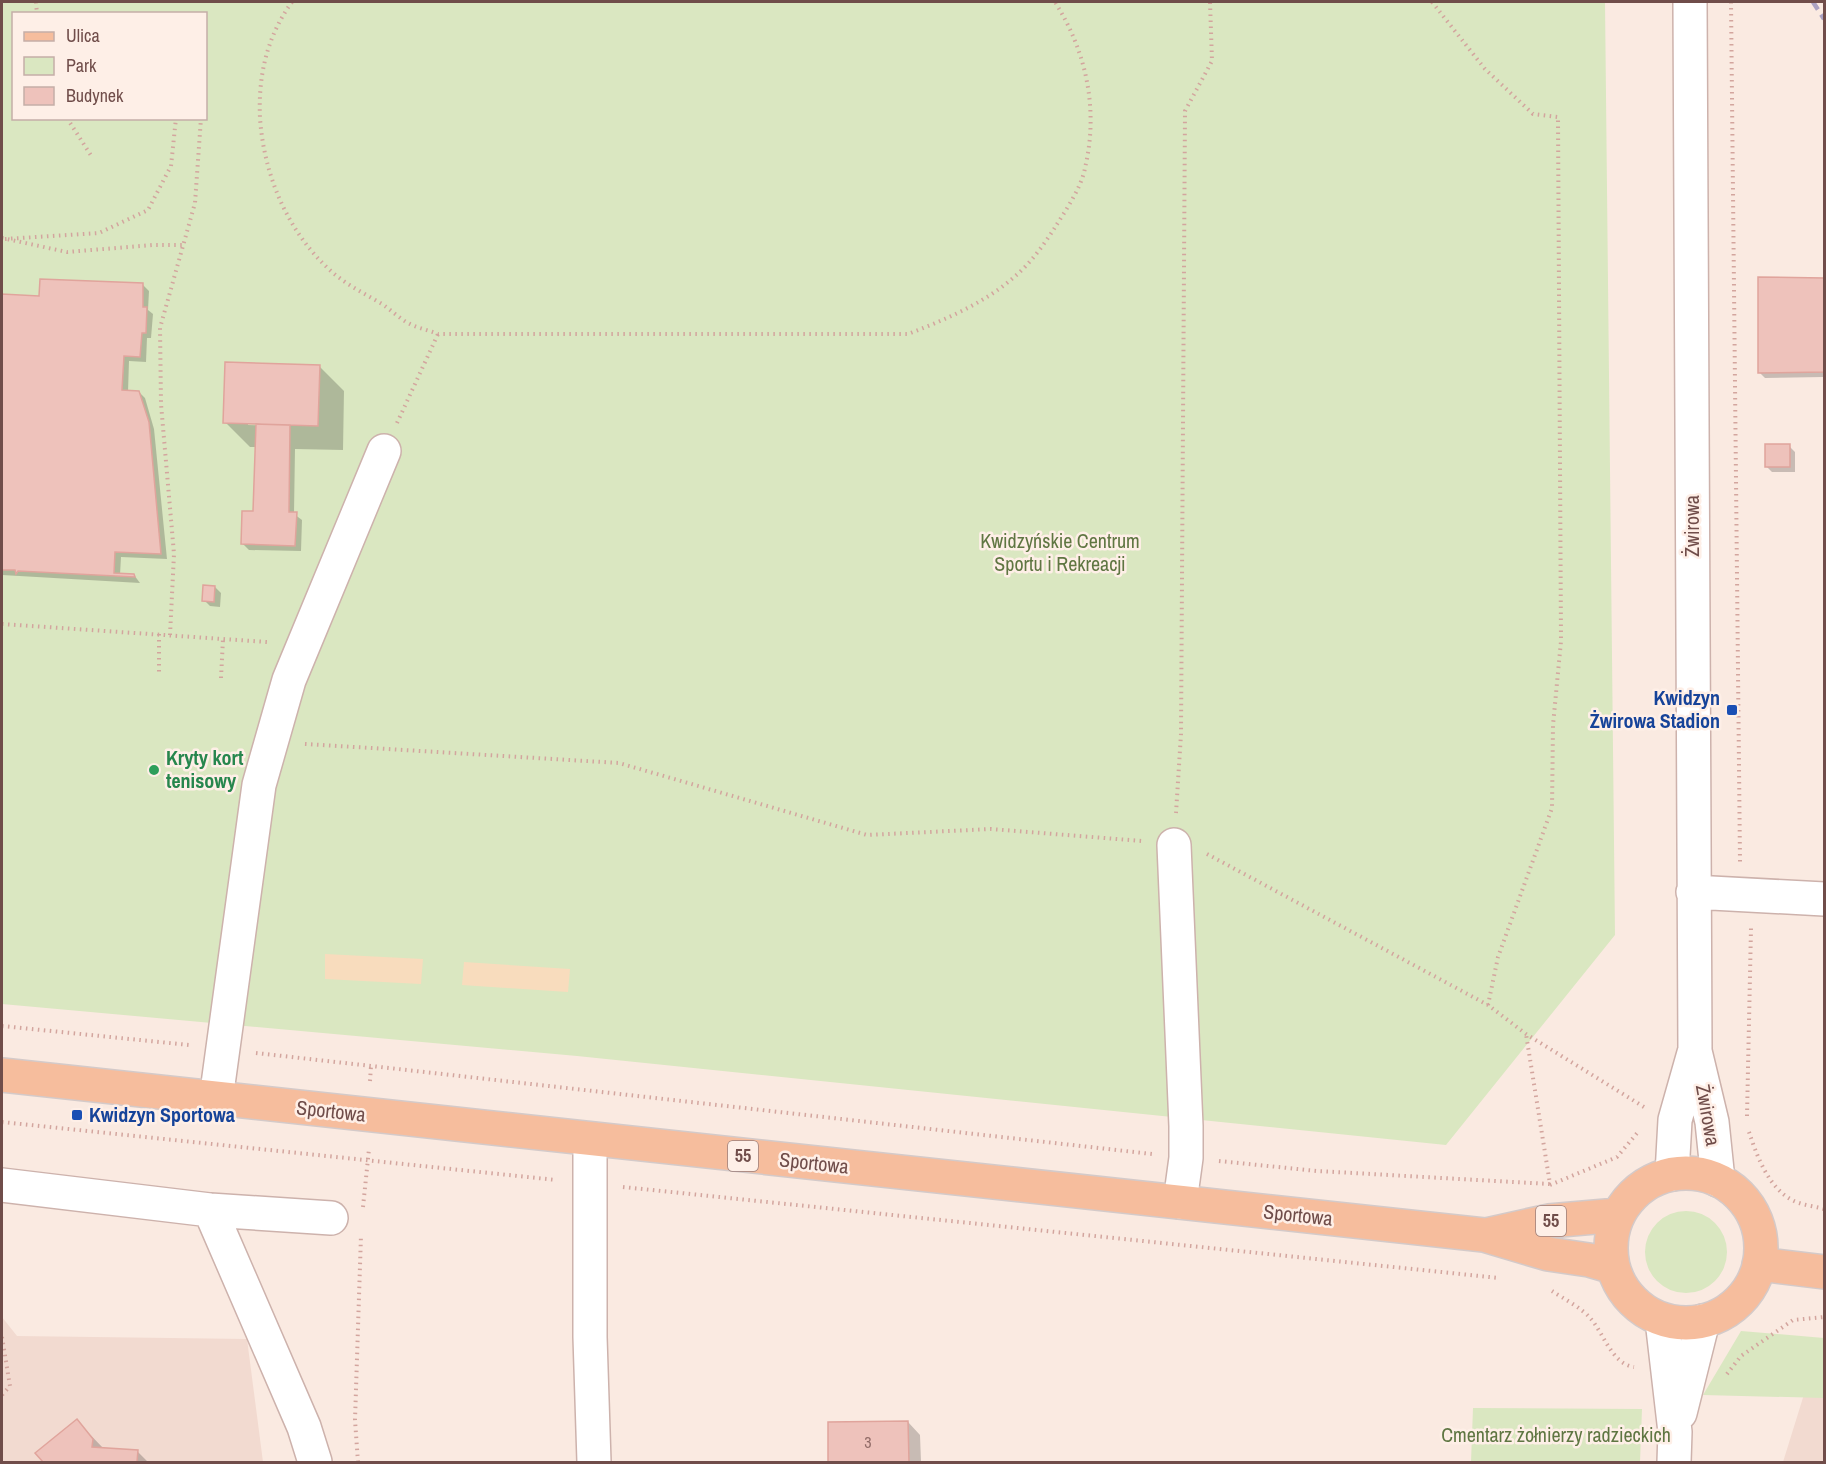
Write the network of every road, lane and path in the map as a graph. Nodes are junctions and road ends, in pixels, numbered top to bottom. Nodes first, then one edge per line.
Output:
1 (292, 2) edge
2 (1054, 2) edge
3 (1210, 2) edge
4 (1432, 2) edge
5 (1690, 2) edge
6 (1731, 2) edge
7 (68, 120) edge
8 (176, 120) edge
9 (201, 120) edge
10 (92, 158) dead end
11 (3, 238) edge
12 (184, 245) junction
13 (438, 334) junction
14 (384, 451) joint
15 (2, 624) edge
16 (159, 634) junction
17 (170, 635) junction
18 (223, 639) junction
19 (304, 645) junction
20 (159, 676) dead end
21 (221, 678) dead end
22 (271, 742) junction
23 (1174, 845) junction
24 (1693, 892) junction
25 (1746, 895) junction
26 (1824, 899) edge
27 (1488, 1005) junction
28 (2, 1026) edge
29 (1526, 1034) junction
30 (222, 1049) junction
31 (1695, 1052) junction
32 (2, 1075) edge
33 (216, 1099) junction
34 (1649, 1110) dead end
35 (369, 1115) junction
36 (2, 1122) edge
37 (1640, 1128) dead end
38 (591, 1140) junction
39 (1186, 1158) junction
40 (369, 1160) junction
41 (1672, 1174) junction
42 (1718, 1180) junction
43 (591, 1184) junction
44 (1550, 1184) junction
45 (2, 1185) edge
46 (1180, 1202) junction
47 (1824, 1209) edge
48 (210, 1210) junction
49 (1618, 1215) junction
50 (346, 1219) joint
51 (362, 1231) dead end
52 (1484, 1235) junction
53 (1759, 1264) junction
54 (1613, 1267) junction
55 (1824, 1272) edge
56 (1505, 1279) dead end
57 (1662, 1320) junction
58 (1703, 1321) junction
59 (2, 1338) edge
60 (2, 1395) edge
61 (1675, 1448) edge
62 (315, 1462) edge
63 (358, 1462) edge
64 (594, 1462) edge

1 - 13 path
2 - 13 path
3 - 23 path
4 - 27 path
5 - 24 street, Żwirowa
6 - 25 path
7 - 10 path
8 - 11 path
9 - 12 path
11 - 12 path
12 - 17 path
13 - 14 path
14 - 19 street
15 - 16 path
16 - 17 path
16 - 20 path
17 - 18 path
18 - 19 path
18 - 21 path
19 - 22 street
22 - 23 path
22 - 30 street
23 - 27 path
23 - 39 street
24 - 25 street
24 - 31 street, Żwirowa
25 - 26 street
25 - 47 path
27 - 29 path
28 - 30 path
29 - 34 path
29 - 44 path
30 - 33 street
30 - 39 path
31 - 41 street, Żwirowa
31 - 42 street, Żwirowa
32 - 33 main road, Sportowa / 55
33 - 35 main road, Sportowa / 55
35 - 38 main road, Sportowa / 55
35 - 40 path
36 - 40 path
37 - 44 path
38 - 43 street
38 - 46 main road, Sportowa / 55
39 - 44 path
39 - 46 street
40 - 43 path
40 - 50 path
41 - 42 main road
41 - 49 main road
42 - 53 main road
43 - 56 path
43 - 64 street
45 - 48 street
46 - 52 main road, Sportowa / 55
48 - 50 street
48 - 62 street
49 - 52 main road, Sportowa / 55
49 - 54 main road
51 - 63 path
52 - 54 main road, Sportowa / 55
53 - 55 main road
53 - 58 main road
54 - 57 main road
57 - 58 main road
57 - 61 street
58 - 61 street
59 - 60 path

